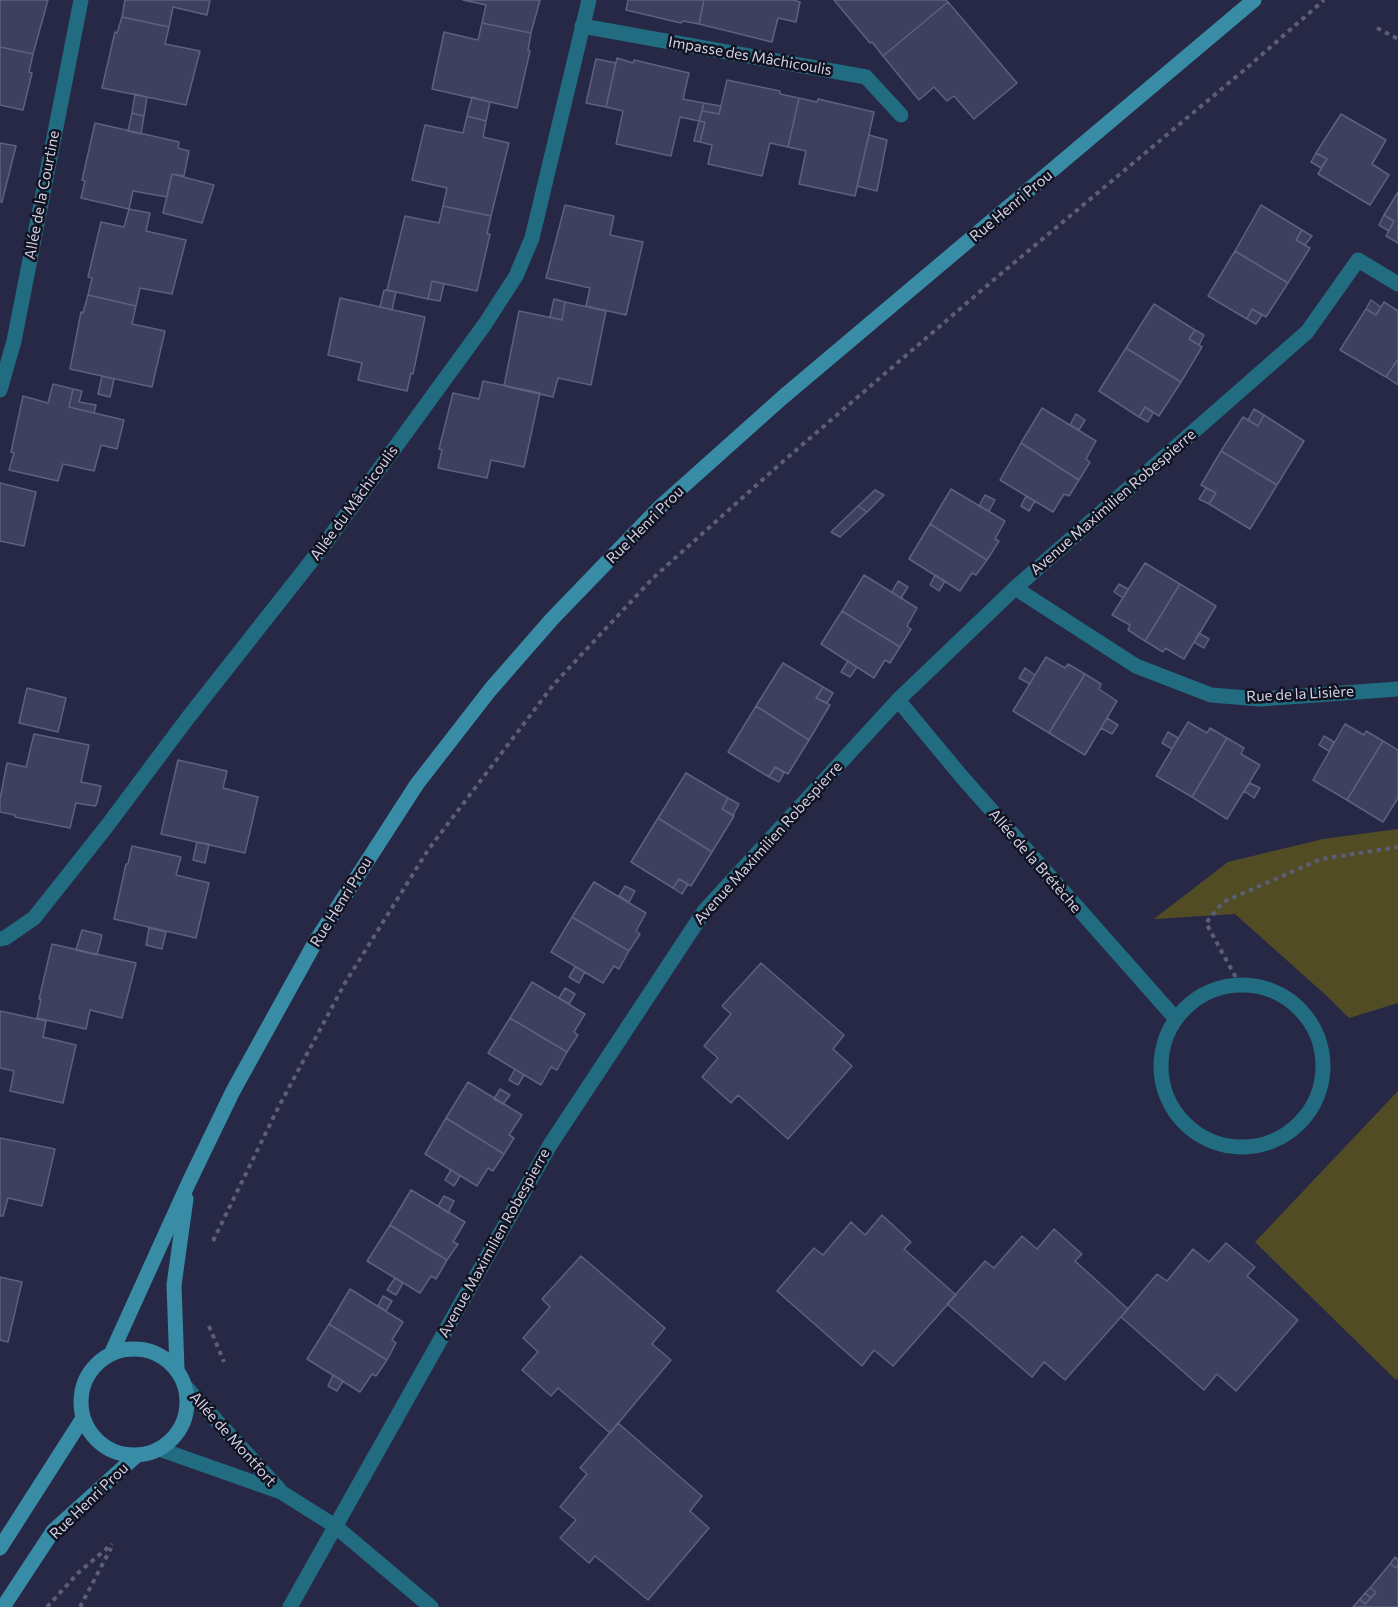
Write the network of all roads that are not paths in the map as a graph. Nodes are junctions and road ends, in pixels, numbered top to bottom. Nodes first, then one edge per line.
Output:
1 (81, 0) edge
2 (589, 0) edge
3 (1254, 0) edge
4 (582, 26) junction
5 (901, 115) dead end
6 (1398, 284) edge
7 (0, 390) edge
8 (1015, 588) junction
9 (1398, 689) edge
10 (897, 700) junction
11 (0, 939) edge
12 (1176, 1020) junction
13 (189, 1182) junction
14 (111, 1354) junction
15 (177, 1369) junction
16 (185, 1386) junction
17 (83, 1418) junction
18 (159, 1449) junction
19 (136, 1456) junction
20 (281, 1492) junction
21 (335, 1526) junction
22 (0, 1548) edge
23 (3, 1607) edge
24 (290, 1607) edge
25 (431, 1607) edge

1 - 7 street, Allée de la Courtine
2 - 4 street, Allée du Mâchicoulis
3 - 13 street, Rue Henri Prou
4 - 5 street, Impasse des Mâchicoulis
4 - 11 street, Allée du Mâchicoulis
6 - 8 street, Avenue Maximilien Robespierre
8 - 9 street, Rue de la Lisière
8 - 10 street, Avenue Maximilien Robespierre
10 - 12 street, Allée de la Brétèche
10 - 21 street, Avenue Maximilien Robespierre
12 - 12 street
13 - 14 street, Rue Henri Prou
13 - 15 street, Rue Henri Prou
14 - 15 street
14 - 17 street
15 - 16 street
16 - 18 street
16 - 20 street, Allée de Montfort
17 - 19 street
17 - 22 street
18 - 19 street
18 - 20 street, Allée de Montfort
19 - 23 street, Rue Henri Prou
20 - 21 street, Allée de Montfort
21 - 24 street, Avenue Maximilien Robespierre
21 - 25 street, Allée de Montfort

